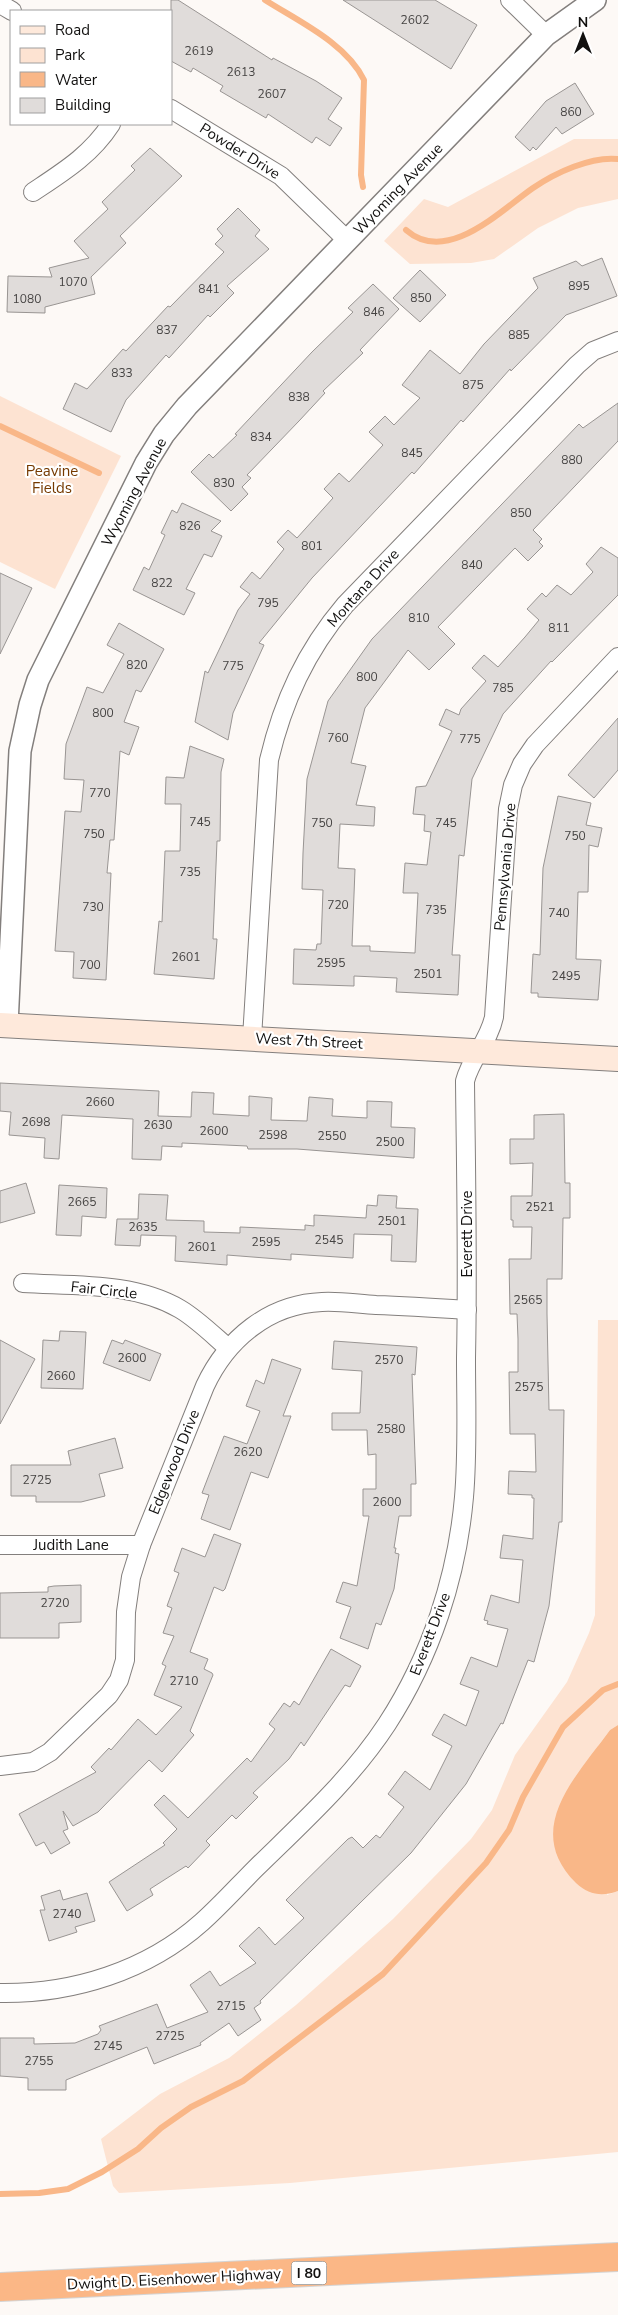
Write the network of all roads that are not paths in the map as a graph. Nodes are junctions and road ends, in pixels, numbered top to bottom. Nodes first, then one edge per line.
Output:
1 (510, 0) edge
2 (595, 0) edge
3 (546, 35) junction
4 (172, 110) edge
5 (110, 125) edge
6 (34, 192) dead end
7 (348, 241) junction
8 (618, 341) edge
9 (618, 657) edge
10 (3, 1025) edge
11 (252, 1038) junction
12 (479, 1051) junction
13 (618, 1059) edge
14 (23, 1283) dead end
15 (467, 1310) junction
16 (228, 1348) junction
17 (0, 1545) edge
18 (141, 1545) junction
19 (0, 1766) edge
20 (0, 1993) edge
21 (618, 2257) edge
22 (0, 2287) edge

1 - 3 street
2 - 3 street, Wyoming Avenue
3 - 7 street, Wyoming Avenue
4 - 7 street, Powder Drive
5 - 6 street
7 - 10 street, Wyoming Avenue
8 - 11 street, Montana Drive
9 - 12 street, Pennsylvania Drive
10 - 11 main road, West 7th Street
11 - 12 main road, West 7th Street
12 - 13 main road, West 7th Street
12 - 15 street, Everett Drive
14 - 16 street, Fair Circle
15 - 16 street, Edgewood Drive
15 - 20 street, Everett Drive
16 - 18 street, Edgewood Drive
17 - 18 street, Judith Lane
18 - 19 street, Edgewood Drive
21 - 22 highway, Dwight D. Eisenhower Highway / I 80

